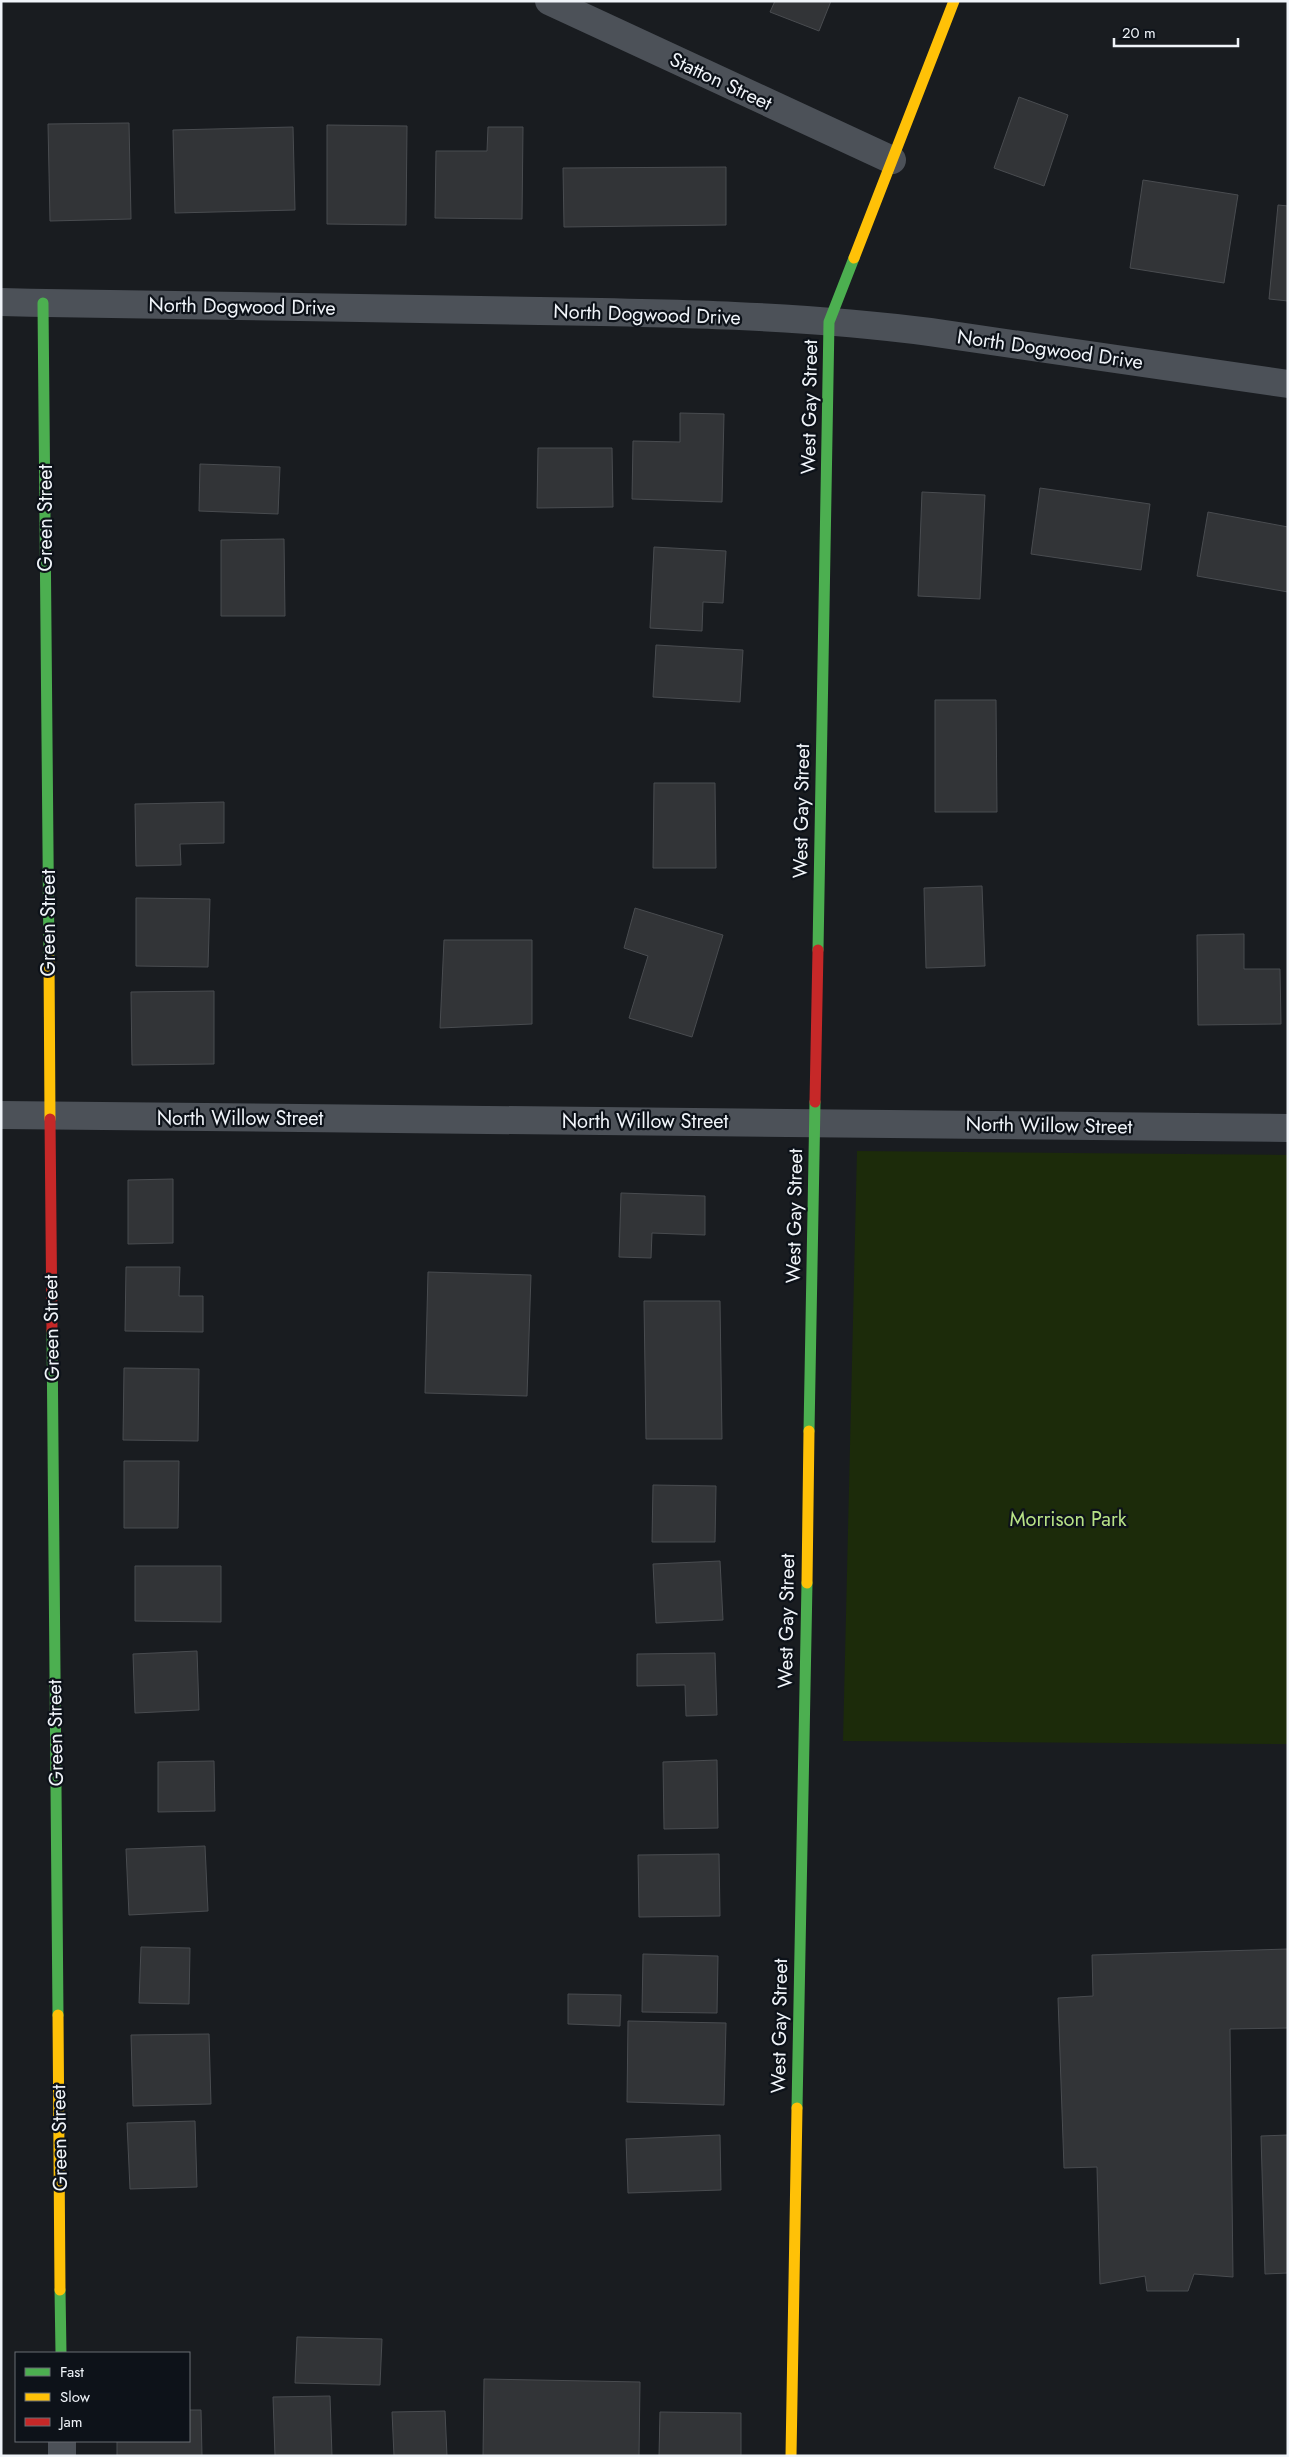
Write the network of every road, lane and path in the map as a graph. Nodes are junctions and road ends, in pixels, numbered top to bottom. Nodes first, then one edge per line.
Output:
1 (549, 1) edge
2 (954, 1) edge
3 (892, 160) junction
4 (1, 302) edge
5 (43, 303) junction
6 (829, 322) junction
7 (1288, 384) edge
8 (1, 1116) edge
9 (49, 1117) junction
10 (814, 1122) junction
11 (1288, 1128) edge
12 (61, 2352) edge
13 (62, 2442) edge
14 (62, 2456) edge
15 (790, 2456) edge

1 - 3 street, Statton Street
2 - 3 street, West Gay Street
3 - 6 street, West Gay Street
4 - 5 street, North Dogwood Drive
5 - 6 street, North Dogwood Drive
5 - 9 street, Green Street
6 - 7 street, North Dogwood Drive
6 - 10 street, West Gay Street
8 - 9 street, North Willow Street
9 - 10 street, North Willow Street
9 - 12 street, Green Street
10 - 11 street, North Willow Street
10 - 15 street, West Gay Street
13 - 14 street

